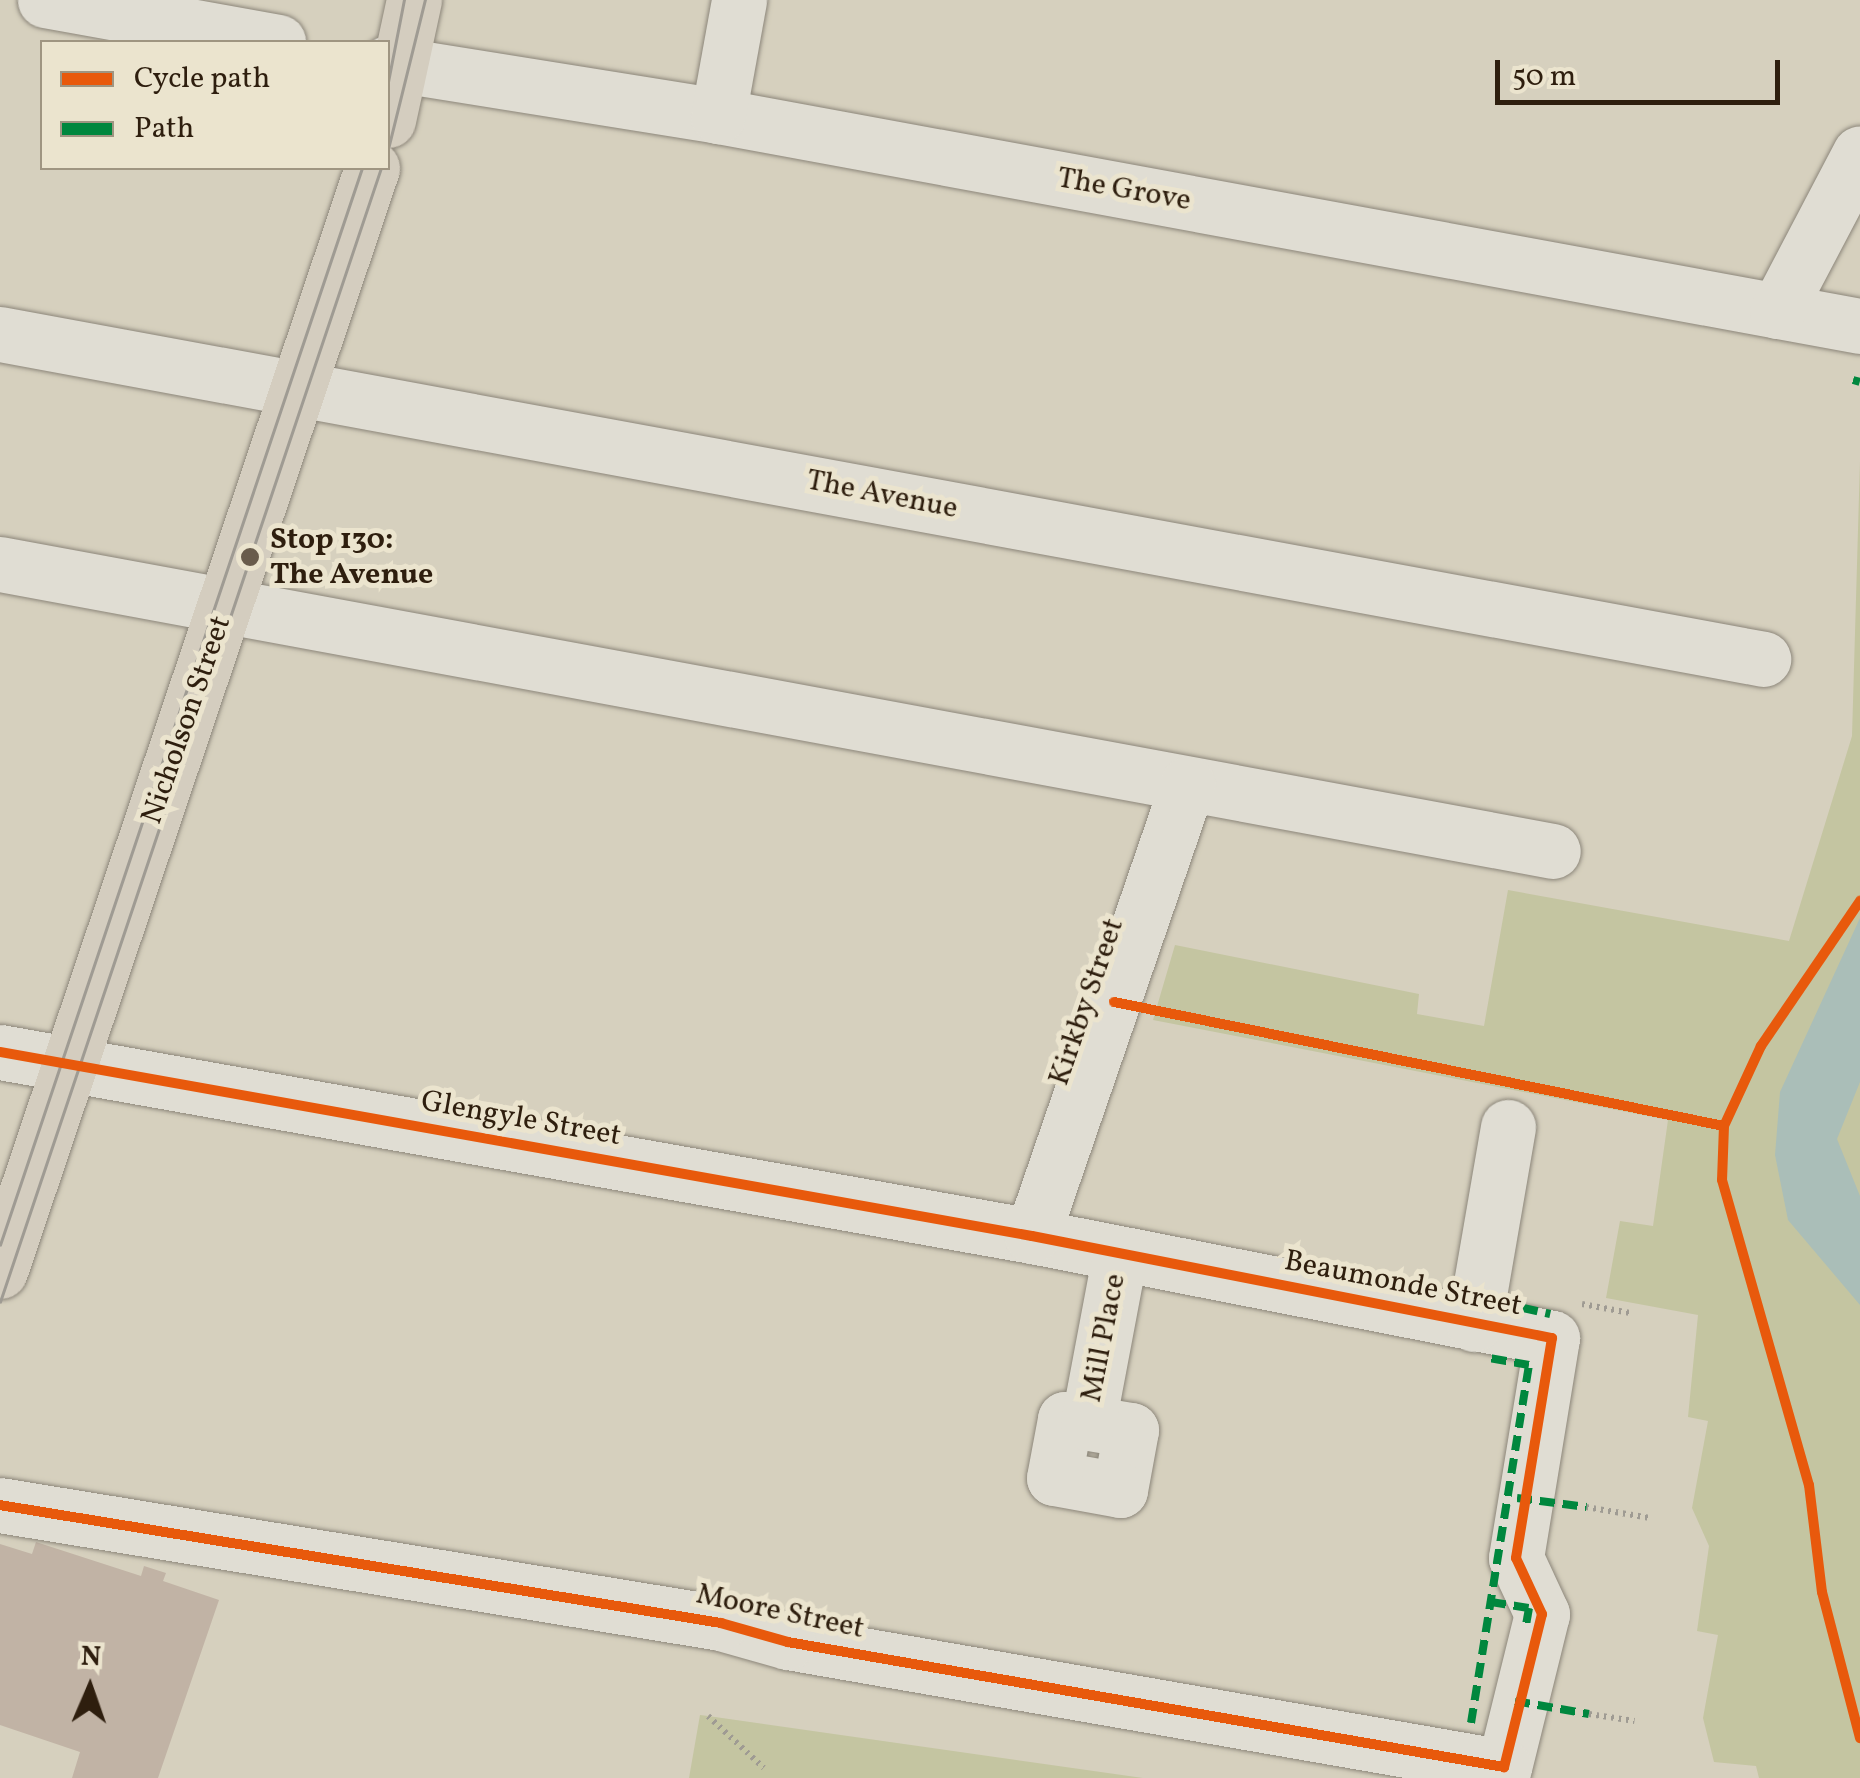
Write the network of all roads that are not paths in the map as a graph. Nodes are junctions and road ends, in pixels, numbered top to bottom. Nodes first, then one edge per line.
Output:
1 (44, 0) edge
2 (414, 0) edge
3 (739, 0) edge
4 (267, 40) edge
5 (394, 64) edge
6 (390, 101) edge
7 (718, 116) junction
8 (1860, 153) edge
9 (371, 170) edge
10 (1777, 311) junction
11 (1860, 326) edge
12 (0, 334) edge
13 (298, 386) junction
14 (0, 564) edge
15 (226, 604) junction
16 (1763, 659) dead end
17 (1188, 784) junction
18 (1552, 851) dead end
19 (0, 1052) edge
20 (70, 1064) junction
21 (1508, 1126) dead end
22 (1032, 1236) junction
23 (1120, 1254) junction
24 (0, 1272) edge
25 (1474, 1324) junction
26 (1088, 1422) dead end
27 (0, 1505) edge
28 (1514, 1722) joint

1 - 4 street
2 - 5 main road
3 - 7 street
5 - 6 main road
5 - 7 street, The Grove
7 - 10 street, The Grove
8 - 10 street
9 - 13 main road, Nicholson Street
10 - 11 street, The Grove
12 - 13 street, The Avenue
13 - 15 main road, Nicholson Street
13 - 16 street, The Avenue
14 - 15 street
15 - 17 street
15 - 20 main road, Nicholson Street
17 - 18 street
17 - 22 street, Kirkby Street
19 - 20 street, Glengyle Street
20 - 22 street, Glengyle Street
20 - 24 main road, Nicholson Street
21 - 25 street
22 - 23 street, Beaumonde Street
23 - 25 street, Beaumonde Street
23 - 26 street, Mill Place
25 - 28 street, Beaumonde Street
27 - 28 street, Moore Street

